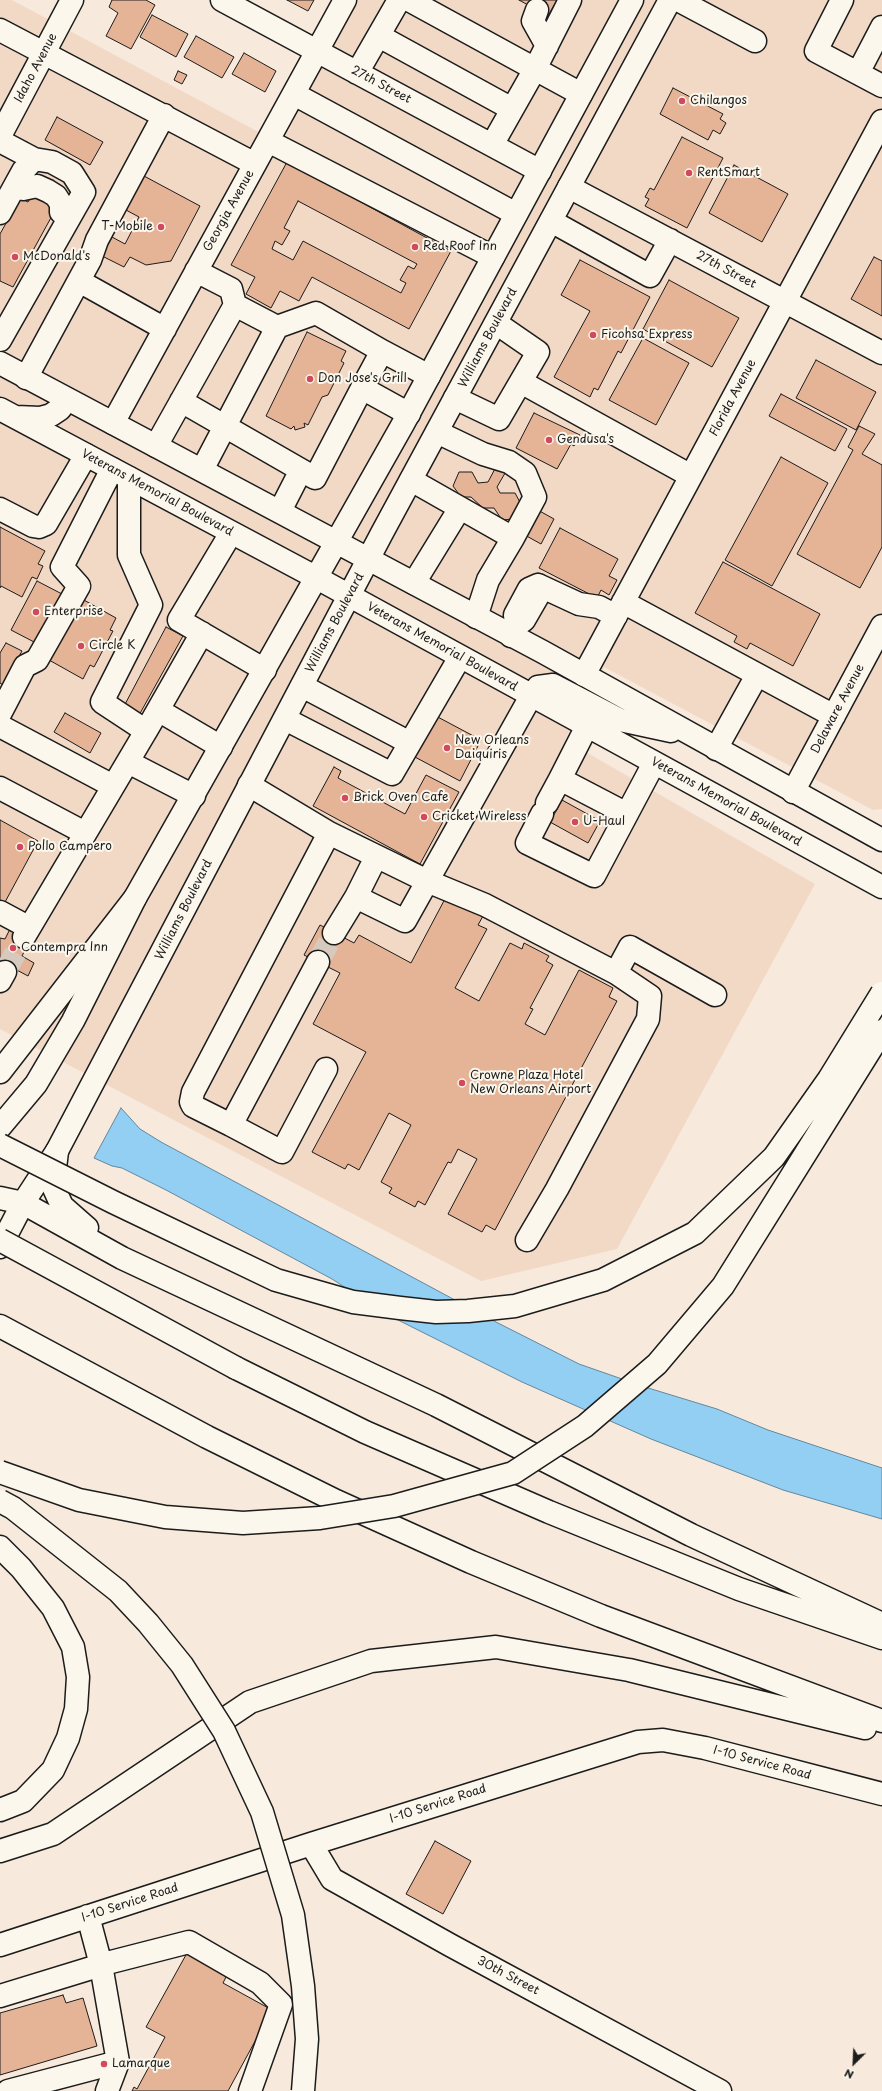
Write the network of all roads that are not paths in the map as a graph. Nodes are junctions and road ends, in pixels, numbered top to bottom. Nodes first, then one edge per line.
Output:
1 (72, 0) edge
2 (222, 0) edge
3 (345, 0) edge
4 (399, 0) edge
5 (409, 0) edge
6 (570, 0) edge
7 (632, 0) edge
8 (670, 0) edge
9 (678, 0) edge
10 (842, 0) edge
11 (537, 10) dead end
12 (882, 27) edge
13 (0, 30) edge
14 (379, 36) junction
15 (755, 41) dead end
16 (547, 46) junction
17 (317, 51) junction
18 (44, 52) junction
19 (535, 69) junction
20 (357, 72) junction
21 (858, 73) junction
22 (882, 86) edge
23 (294, 94) junction
24 (581, 94) junction
25 (512, 109) junction
26 (164, 115) junction
27 (882, 121) edge
28 (0, 136) edge
29 (0, 141) edge
30 (268, 141) junction
31 (492, 145) junction
32 (34, 160) junction
33 (255, 164) junction
34 (540, 171) junction
35 (569, 187) junction
36 (0, 212) edge
37 (516, 214) junction
38 (550, 221) junction
39 (0, 228) edge
40 (670, 240) junction
41 (493, 257) junction
42 (196, 271) junction
43 (79, 281) junction
44 (27, 292) junction
45 (784, 301) junction
46 (234, 305) junction
47 (8, 308) edge
48 (496, 323) junction
49 (277, 327) junction
50 (165, 329) junction
51 (0, 340) edge
52 (382, 351) junction
53 (882, 353) edge
54 (0, 364) edge
55 (430, 376) junction
56 (26, 378) junction
57 (521, 382) junction
58 (362, 388) junction
59 (455, 398) junction
60 (67, 399) junction
61 (181, 401) junction
62 (7, 413) edge
63 (409, 414) junction
64 (113, 423) junction
65 (225, 425) junction
66 (437, 432) junction
67 (156, 446) junction
68 (86, 455) junction
69 (202, 470) junction
70 (301, 470) junction
71 (121, 474) junction
72 (691, 476) junction
73 (411, 480) junction
74 (460, 508) junction
75 (0, 509) edge
76 (280, 511) junction
77 (231, 533) junction
78 (513, 538) junction
79 (338, 542) junction
80 (369, 559) junction
81 (317, 578) junction
82 (414, 583) junction
83 (349, 596) junction
84 (151, 605) junction
85 (620, 609) junction
86 (476, 617) junction
87 (179, 620) junction
88 (882, 626) edge
89 (513, 631) junction
90 (202, 633) junction
91 (460, 657) junction
92 (265, 670) junction
93 (584, 675) junction
94 (757, 675) junction
95 (302, 686) junction
96 (531, 696) junction
97 (158, 710) junction
98 (0, 714) edge
99 (834, 716) junction
100 (285, 719) junction
101 (0, 726) edge
102 (588, 726) junction
103 (146, 731) junction
104 (692, 735) junction
105 (410, 743) junction
106 (221, 747) junction
107 (716, 749) junction
108 (128, 762) junction
109 (654, 763) junction
110 (560, 779) junction
111 (249, 785) junction
112 (113, 786) junction
113 (0, 788) edge
114 (794, 792) junction
115 (194, 796) junction
116 (627, 814) junction
117 (852, 824) junction
118 (882, 829) edge
119 (85, 833) junction
120 (329, 833) junction
121 (882, 840) edge
122 (376, 857) junction
123 (427, 881) junction
124 (882, 887) edge
125 (356, 897) junction
126 (135, 898) junction
127 (0, 912) edge
128 (334, 933) tunnel mouth
129 (318, 962) tunnel mouth
130 (616, 973) junction
131 (882, 993) edge
132 (715, 995) dead end
133 (882, 1031) edge
134 (326, 1069) dead end
135 (0, 1072) edge
136 (232, 1125) junction
137 (0, 1127) edge
138 (0, 1145) edge
139 (57, 1151) junction
140 (0, 1198) edge
141 (23, 1203) junction
142 (0, 1240) edge
143 (527, 1240) dead end
144 (0, 1247) edge
145 (122, 1258) junction
146 (0, 1326) edge
147 (0, 1472) edge
148 (0, 1501) edge
149 (0, 1547) edge
150 (882, 1624) edge
151 (882, 1638) edge
152 (882, 1720) edge
153 (882, 1732) edge
154 (882, 1794) edge
155 (0, 1810) edge
156 (311, 1844) junction
157 (0, 1851) edge
158 (88, 1916) junction
159 (0, 1944) edge
160 (101, 1965) junction
161 (0, 1996) edge
162 (118, 2062) junction
163 (8, 2091) edge
164 (107, 2091) edge
165 (250, 2091) edge
166 (303, 2091) edge
167 (720, 2091) edge

1 - 18 main road, Idaho Avenue
2 - 17 main road, 27th Street
3 - 17 main road, Georgia Avenue
4 - 14 main road
5 - 19 main road
6 - 16 main road
7 - 24 main road
8 - 35 main road, Williams Boulevard
9 - 15 main road
10 - 21 main road
11 - 16 main road
12 - 21 main road
13 - 18 main road
14 - 20 main road
14 - 25 main road
16 - 19 main road
17 - 20 main road, 27th Street
17 - 23 main road, Georgia Avenue
18 - 26 main road
18 - 28 main road, Idaho Avenue
19 - 24 main road
19 - 25 main road
20 - 31 main road, 27th Street
21 - 22 main road
23 - 30 main road, Georgia Avenue
23 - 37 main road
24 - 34 main road
25 - 31 main road
26 - 33 main road
26 - 43 main road
27 - 45 main road, Florida Avenue
29 - 32 main road
30 - 33 main road, Georgia Avenue
30 - 41 main road
31 - 34 main road, 27th Street
32 - 36 main road
32 - 44 main road
33 - 42 main road, Georgia Avenue
34 - 37 main road
35 - 38 main road, Williams Boulevard
35 - 40 main road, 27th Street
37 - 41 main road
38 - 40 main road
38 - 48 main road, Williams Boulevard
39 - 44 main road
40 - 45 main road, 27th Street
41 - 55 main road
42 - 46 main road
42 - 50 main road, Georgia Avenue
43 - 50 main road
43 - 56 main road
44 - 47 main road
45 - 53 main road, 27th Street
45 - 72 main road, Florida Avenue
46 - 49 main road
46 - 61 main road
47 - 51 main road
48 - 57 main road
48 - 59 main road, Williams Boulevard
49 - 52 main road
49 - 65 main road
50 - 64 main road, Georgia Avenue
52 - 55 main road
52 - 58 main road
54 - 56 main road
55 - 63 main road
56 - 60 main road
57 - 59 main road
57 - 72 main road
58 - 63 main road
58 - 70 main road
59 - 66 main road, Williams Boulevard
60 - 62 main road
60 - 64 main road
61 - 65 main road
61 - 67 main road
62 - 68 main road, Veterans Memorial Boulevard
63 - 79 main road
64 - 67 main road
65 - 69 main road
65 - 70 main road
66 - 73 main road, Williams Boulevard
66 - 78 main road
67 - 69 main road
68 - 71 main road, Veterans Memorial Boulevard
68 - 75 main road
69 - 76 main road
70 - 76 main road
71 - 77 main road, Veterans Memorial Boulevard
71 - 84 main road
71 - 98 main road
72 - 85 main road, Florida Avenue
73 - 74 main road
73 - 80 main road, Williams Boulevard
74 - 78 main road
74 - 82 main road
76 - 79 main road
77 - 81 main road, Veterans Memorial Boulevard
77 - 87 main road
78 - 86 main road
79 - 80 main road
79 - 81 main road
80 - 82 main road
80 - 83 main road, Williams Boulevard
81 - 83 main road, Veterans Memorial Boulevard
81 - 92 main road
82 - 86 main road
83 - 91 main road, Veterans Memorial Boulevard
83 - 95 main road, Williams Boulevard
84 - 87 main road
84 - 103 main road
85 - 89 main road
85 - 93 main road, Florida Avenue
85 - 94 main road
86 - 89 main road
87 - 90 main road
88 - 99 main road, Delaware Avenue
89 - 93 main road
90 - 92 main road
90 - 97 main road
91 - 96 main road, Veterans Memorial Boulevard
91 - 105 main road
92 - 106 main road
93 - 104 main road
94 - 99 main road
94 - 107 main road
95 - 100 main road, Williams Boulevard
95 - 105 main road
96 - 102 main road, Veterans Memorial Boulevard
96 - 104 main road
96 - 123 main road
97 - 103 main road
97 - 106 main road
99 - 114 main road, Delaware Avenue
100 - 105 main road
100 - 111 main road, Williams Boulevard
101 - 112 main road
102 - 109 main road, Veterans Memorial Boulevard
102 - 110 main road
103 - 108 main road
104 - 107 main road
106 - 115 main road
107 - 114 main road
108 - 112 main road
108 - 115 main road
109 - 116 main road
109 - 124 main road, Veterans Memorial Boulevard
110 - 116 main road
110 - 116 main road
111 - 120 main road
111 - 139 main road, Williams Boulevard
112 - 119 main road
113 - 119 main road
114 - 117 main road
115 - 126 main road
117 - 118 main road
117 - 121 main road
119 - 127 main road
120 - 122 main road
120 - 136 main road
122 - 123 main road
122 - 125 main road
123 - 125 main road
123 - 130 main road
125 - 128 main road
126 - 135 main road
126 - 137 main road
129 - 136 main road
130 - 132 main road
130 - 143 main road
131 - 138 main road, bridge
133 - 147 main road, bridge
134 - 136 main road
139 - 141 main road, Williams Boulevard
139 - 145 main road
140 - 141 main road
141 - 144 main road, Williams Boulevard
141 - 145 main road
142 - 151 main road, bridge
145 - 150 main road
146 - 152 main road
148 - 166 main road, bridge
149 - 155 main road
153 - 157 main road
154 - 156 main road, I-10 Service Road
156 - 158 main road, I-10 Service Road
156 - 167 main road, 30th Street
158 - 159 main road, I-10 Service Road
158 - 160 main road
160 - 161 main road
160 - 162 main road
160 - 165 main road
162 - 163 main road
162 - 164 main road

